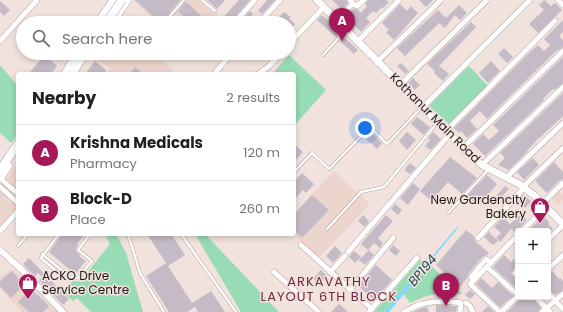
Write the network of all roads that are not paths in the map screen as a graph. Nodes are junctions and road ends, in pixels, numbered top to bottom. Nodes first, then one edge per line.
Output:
1 (36, 0) edge
2 (107, 0) edge
3 (114, 0) edge
4 (184, 0) edge
5 (202, 0) edge
6 (255, 0) edge
7 (280, 0) edge
8 (317, 0) edge
9 (364, 0) edge
10 (399, 0) edge
11 (441, 0) edge
12 (487, 0) edge
13 (558, 0) edge
14 (123, 1) edge
15 (351, 2) edge
16 (528, 2) dead end
17 (563, 4) edge
18 (324, 7) junction
19 (215, 11) dead end
20 (22, 16) edge
21 (96, 16) edge
22 (103, 16) edge
23 (111, 16) edge
24 (116, 16) edge
25 (170, 16) edge
26 (240, 16) edge
27 (265, 16) edge
28 (336, 19) junction
29 (555, 21) dead end
30 (16, 23) edge
31 (346, 29) junction
32 (296, 37) edge
33 (0, 41) edge
34 (358, 41) junction
35 (563, 51) edge
36 (323, 55) dead end
37 (74, 60) edge
38 (81, 60) edge
39 (226, 60) edge
40 (275, 60) edge
41 (378, 61) junction
42 (66, 72) edge
43 (73, 72) edge
44 (216, 72) edge
45 (261, 72) edge
46 (401, 84) junction
47 (563, 87) edge
48 (423, 107) junction
49 (438, 123) junction
50 (563, 123) edge
51 (447, 133) junction
52 (16, 147) edge
53 (463, 148) junction
54 (563, 148) edge
55 (16, 155) edge
56 (482, 164) junction
57 (489, 169) junction
58 (0, 170) edge
59 (296, 170) edge
60 (0, 178) edge
61 (506, 178) junction
62 (563, 183) edge
63 (0, 187) edge
64 (523, 187) junction
65 (16, 192) edge
66 (16, 201) edge
67 (544, 205) junction
68 (16, 213) edge
69 (448, 213) dead end
70 (563, 225) edge
71 (525, 228) edge
72 (327, 229) dead end
73 (0, 231) edge
74 (26, 236) edge
75 (57, 236) edge
76 (88, 236) edge
77 (129, 236) edge
78 (183, 236) edge
79 (551, 237) edge
80 (393, 238) dead end
81 (478, 238) dead end
82 (515, 238) edge
83 (301, 245) dead end
84 (18, 246) dead end
85 (0, 250) edge
86 (42, 254) junction
87 (563, 255) edge
88 (417, 258) dead end
89 (489, 265) junction
90 (551, 266) edge
91 (274, 272) dead end
92 (330, 272) junction
93 (62, 276) dead end
94 (350, 290) junction
95 (515, 292) edge
96 (563, 294) edge
97 (551, 296) edge
98 (515, 298) edge
99 (538, 300) edge
100 (555, 300) junction
101 (466, 303) dead end
102 (563, 309) edge
103 (370, 310) edge
104 (546, 311) edge
105 (63, 312) edge
106 (164, 312) edge
107 (236, 312) edge
108 (319, 312) edge
109 (404, 312) edge
110 (460, 312) edge
111 (473, 312) edge
112 (501, 312) edge

1 - 20 street
2 - 21 main road
3 - 22 main road
4 - 25 lane
5 - 19 lane
6 - 26 street
7 - 27 street
8 - 18 main road, Kothanur Main Road
9 - 15 street
10 - 34 street
11 - 41 street
12 - 46 street
13 - 17 street
14 - 23 main road, bridge
14 - 24 main road
15 - 28 street
16 - 48 street
18 - 28 main road, Kothanur Main Road
18 - 32 street
28 - 31 main road, Kothanur Main Road
29 - 51 street
30 - 33 street
31 - 34 main road, Kothanur Main Road
31 - 36 lane
34 - 41 main road, Kothanur Main Road
35 - 53 street
37 - 42 main road
38 - 43 main road
39 - 44 street
40 - 45 street
41 - 46 main road, Kothanur Main Road
46 - 48 main road, Kothanur Main Road
47 - 56 street
48 - 49 main road, Kothanur Main Road
48 - 59 lane
49 - 51 main road, Kothanur Main Road
49 - 72 lane
50 - 61 street
51 - 53 main road, Kothanur Main Road
51 - 92 street
52 - 58 main road
53 - 56 main road, Kothanur Main Road
54 - 64 street
55 - 60 main road
56 - 57 main road, Kothanur Main Road
57 - 61 main road, Kothanur Main Road
57 - 69 lane
60 - 65 street
61 - 64 main road, Kothanur Main Road
62 - 67 street
63 - 66 street
64 - 67 main road, Kothanur Main Road
64 - 81 street
67 - 70 main road, Kothanur Main Road
67 - 71 street
68 - 73 street
70 - 79 street
74 - 84 lane
75 - 86 lane
76 - 86 lane
77 - 106 lane
78 - 107 lane
80 - 94 street
82 - 89 street
83 - 92 street
85 - 105 street
86 - 93 lane
87 - 90 street
88 - 103 street
89 - 95 street
89 - 112 street
91 - 108 street
92 - 94 street
94 - 103 street
96 - 100 street
97 - 100 street
98 - 112 street
99 - 104 street
100 - 102 street
100 - 104 street
101 - 111 street
109 - 110 street

